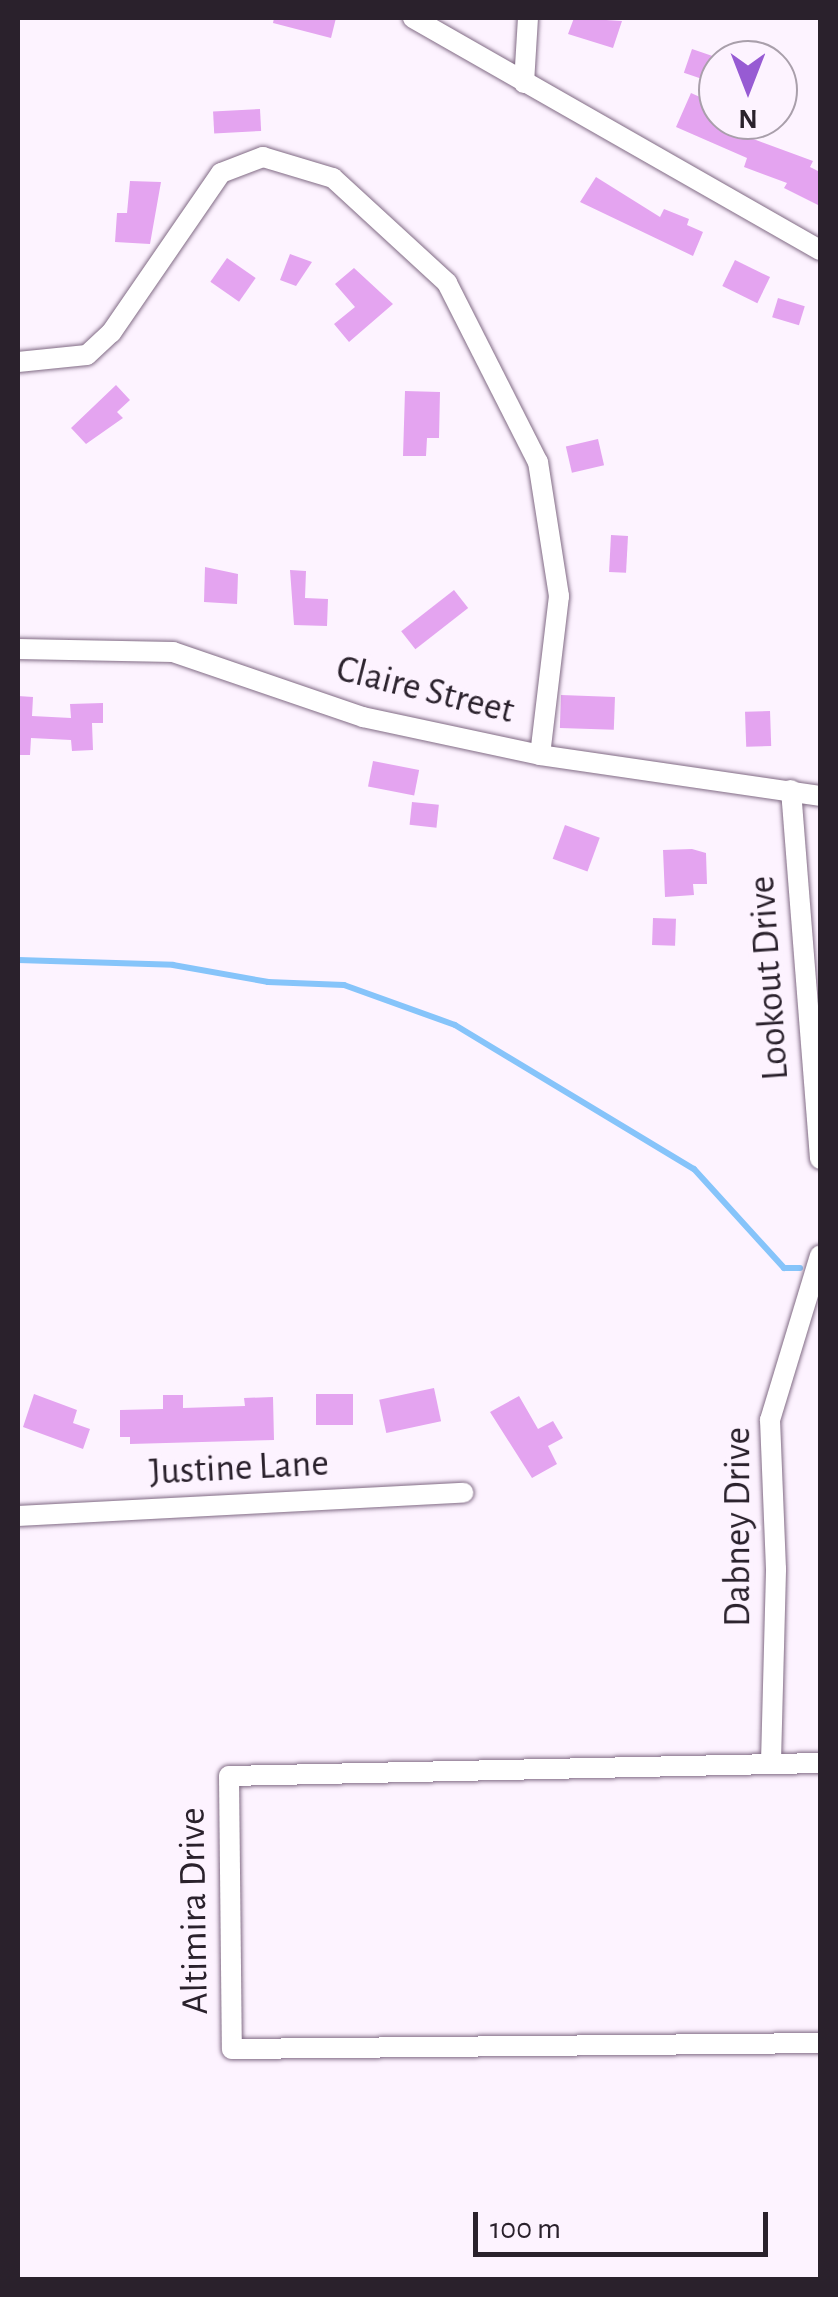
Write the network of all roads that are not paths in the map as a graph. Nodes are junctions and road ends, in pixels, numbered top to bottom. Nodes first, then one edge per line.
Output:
1 (414, 18) edge
2 (528, 18) edge
3 (524, 83) junction
4 (820, 250) edge
5 (18, 362) edge
6 (18, 648) edge
7 (540, 754) junction
8 (791, 790) junction
9 (820, 796) edge
10 (820, 1159) edge
11 (820, 1255) edge
12 (464, 1492) dead end
13 (18, 1516) edge
14 (771, 1762) junction
15 (820, 1763) edge
16 (820, 2043) edge

1 - 3 street
2 - 3 street
3 - 4 street
5 - 7 street
6 - 7 street, Claire Street
7 - 8 street, Claire Street
8 - 9 street, Claire Street
8 - 10 street, Lookout Drive
11 - 14 street, Dabney Drive
12 - 13 street, Justine Lane
14 - 15 street, Altimira Drive
14 - 16 street, Altimira Drive

